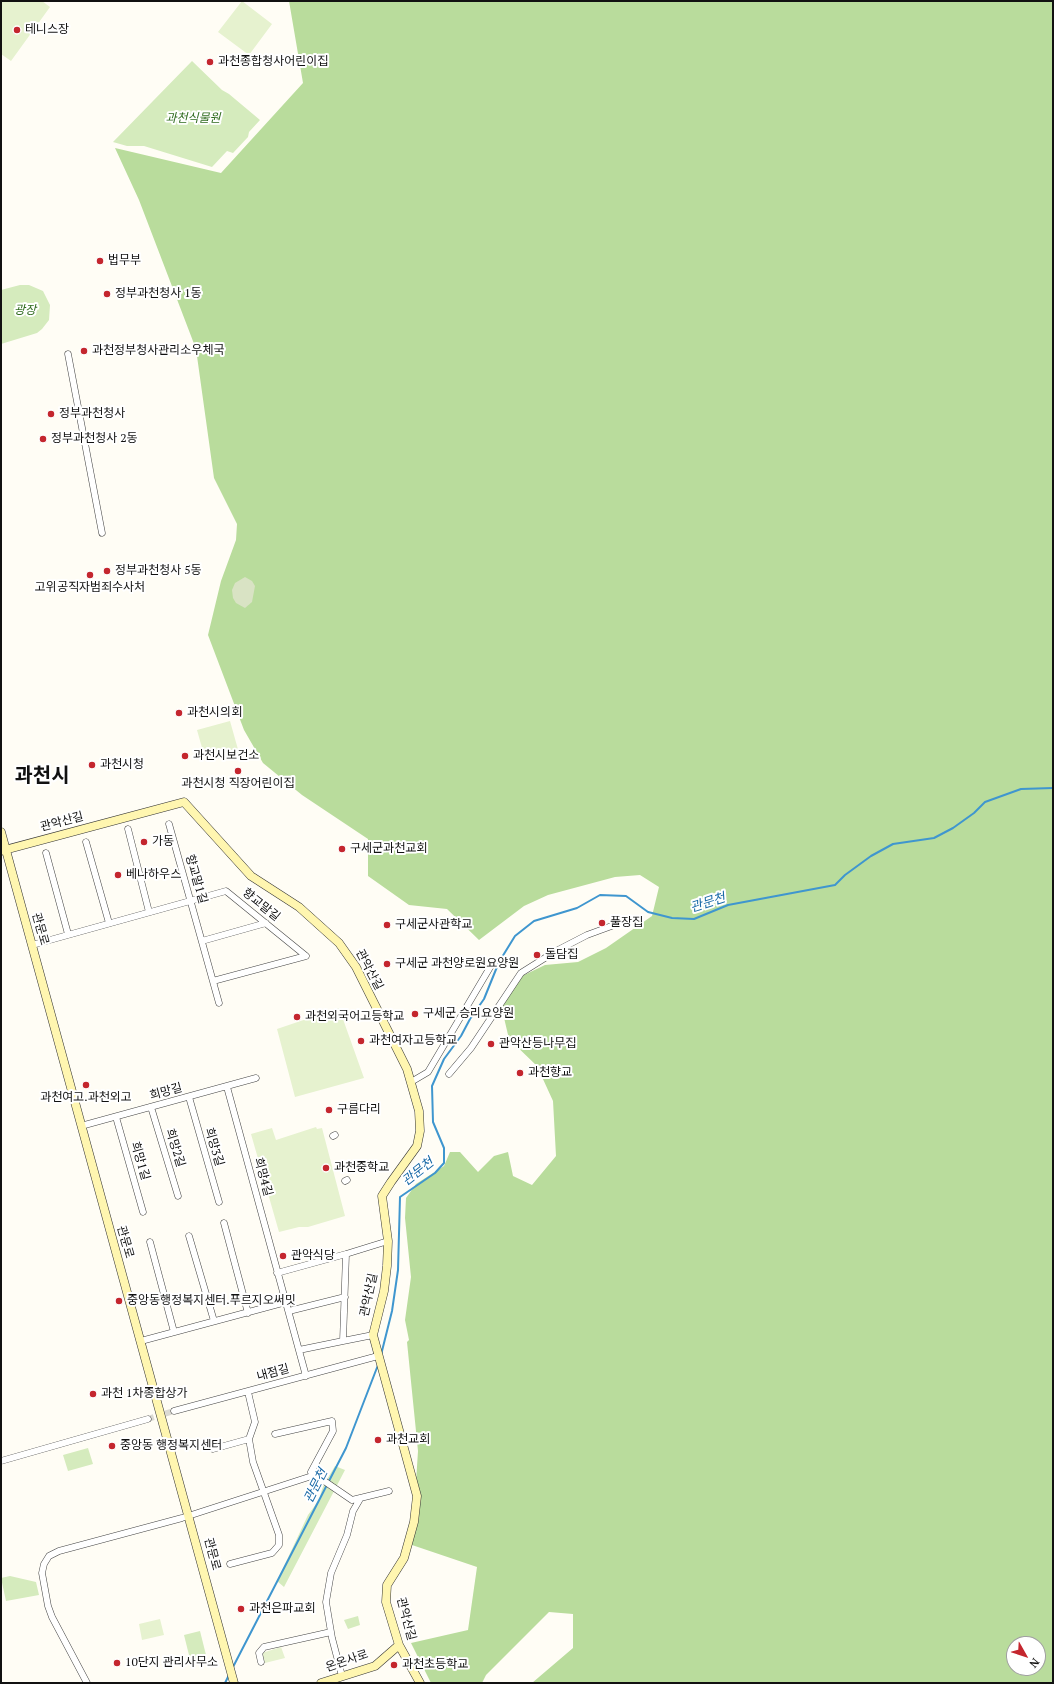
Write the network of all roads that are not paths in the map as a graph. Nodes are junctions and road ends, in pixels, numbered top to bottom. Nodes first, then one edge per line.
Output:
1 (68, 354) dead end
2 (102, 533) dead end
3 (169, 824) dead end
4 (128, 830) dead end
5 (1, 832) edge
6 (86, 842) dead end
7 (3, 850) edge
8 (46, 853) dead end
9 (191, 901) junction
10 (149, 912) junction
11 (109, 923) junction
12 (266, 923) junction
13 (618, 924) dead end
14 (68, 934) junction
15 (202, 941) junction
16 (32, 945) junction
17 (492, 964) dead end
18 (213, 981) junction
19 (219, 1003) dead end
20 (449, 1074) dead end
21 (256, 1078) dead end
22 (411, 1082) junction
23 (227, 1087) junction
24 (189, 1097) junction
25 (151, 1108) junction
26 (116, 1117) junction
27 (81, 1126) junction
28 (178, 1196) dead end
29 (219, 1202) dead end
30 (142, 1212) dead end
31 (224, 1223) dead end
32 (189, 1236) dead end
33 (388, 1241) junction
34 (150, 1242) dead end
35 (346, 1254) junction
36 (278, 1273) junction
37 (345, 1297) junction
38 (286, 1302) junction
39 (289, 1311) junction
40 (248, 1313) junction
41 (214, 1321) junction
42 (174, 1332) junction
43 (373, 1336) junction
44 (140, 1341) junction
45 (343, 1341) junction
46 (299, 1350) junction
47 (378, 1357) junction
48 (306, 1376) junction
49 (248, 1392) junction
50 (174, 1412) tunnel mouth
51 (148, 1419) tunnel mouth
52 (275, 1434) dead end
53 (249, 1439) junction
54 (213, 1449) dead end
55 (1, 1461) edge
56 (315, 1475) junction
57 (389, 1491) dead end
58 (264, 1493) junction
59 (360, 1499) junction
60 (189, 1515) junction
61 (230, 1564) dead end
62 (331, 1632) junction
63 (399, 1645) junction
64 (261, 1662) dead end
65 (342, 1676) junction
66 (87, 1683) edge
67 (234, 1683) edge
68 (321, 1683) edge
69 (420, 1683) edge

1 - 2 street
3 - 9 street, 향교말1길
4 - 10 street
5 - 7 street, 관문로
6 - 11 street
7 - 16 street, 관문로
7 - 22 street, 관악산길
8 - 14 street
9 - 10 street, 향교말길
9 - 12 street, 향교말길
9 - 15 street, 향교말1길
10 - 11 street, 향교말길
11 - 14 street, 향교말길
12 - 15 street
12 - 18 street, 향교말길
13 - 20 street
14 - 16 street, 향교말길
15 - 18 street, 향교말1길
16 - 27 street, 관문로
17 - 22 street
18 - 19 street, 향교말1길
21 - 23 street, 희망길
22 - 33 street, 관악산길
23 - 24 street, 희망길
23 - 36 street, 희망4길
24 - 25 street, 희망길
24 - 29 street, 희망3길
25 - 26 street, 희망길
25 - 28 street, 희망2길
26 - 27 street, 희망길
26 - 30 street, 희망1길
27 - 44 street, 관문로
31 - 40 street
32 - 41 street
33 - 35 street
33 - 43 street, 관악산길
34 - 42 street
35 - 36 street
35 - 37 street
36 - 38 street, 희망4길
37 - 39 street
37 - 45 street
38 - 39 street, 희망4길
38 - 40 street
39 - 46 street, 희망4길
40 - 41 street
41 - 42 street
42 - 44 street
43 - 45 street
43 - 47 street, 관악산길
44 - 60 street, 관문로
45 - 46 street
46 - 48 street, 희망4길
47 - 48 street, 내점길
47 - 63 street, 관악산길
48 - 49 street, 내점길
49 - 50 street, 내점길
49 - 53 street
51 - 55 street
52 - 56 street
53 - 54 street
53 - 58 street
56 - 58 street
56 - 59 street
57 - 59 street
58 - 60 street
58 - 61 street
59 - 62 street
60 - 66 street
60 - 67 street, 관문로
62 - 64 street
62 - 65 street
63 - 65 street, 온온사로
63 - 69 street, 관악산길
65 - 68 street, 온온사로

